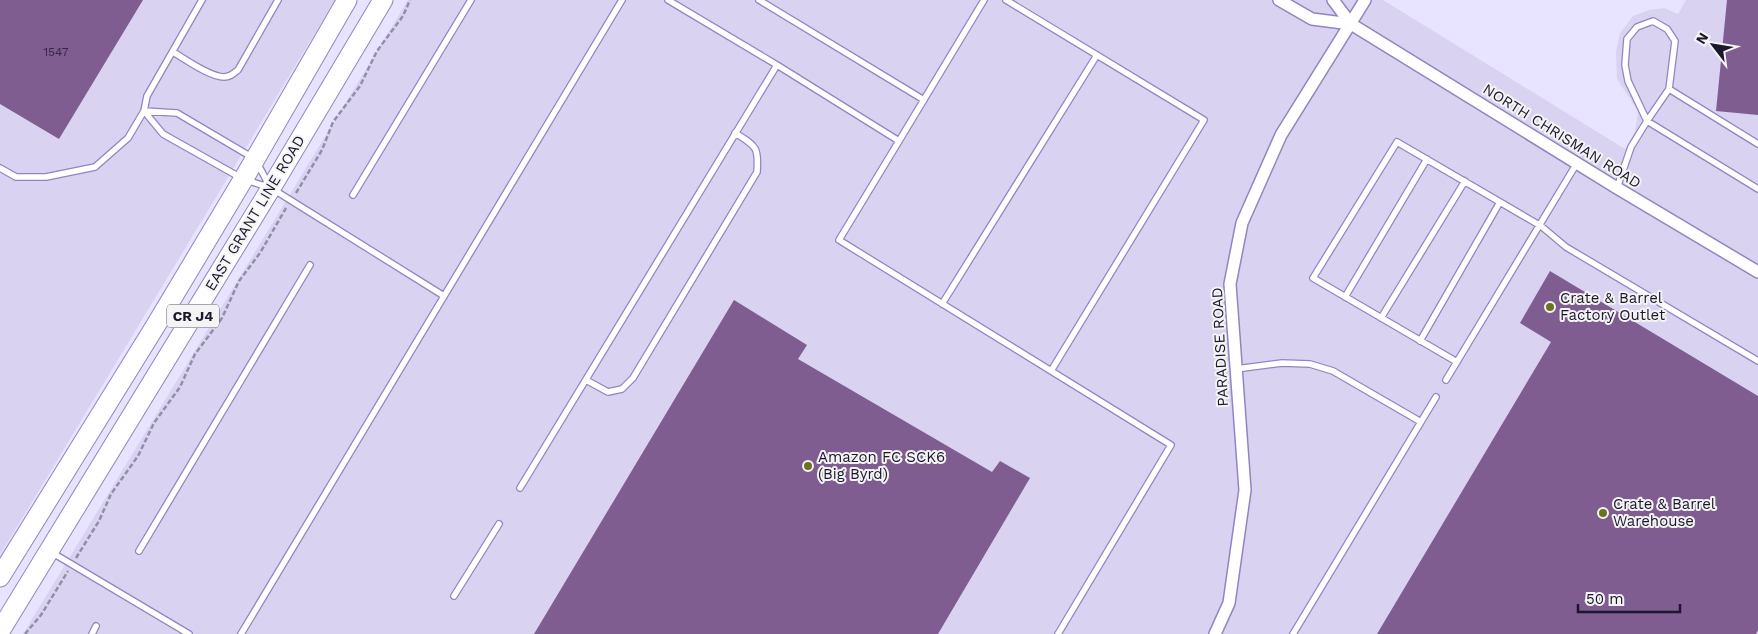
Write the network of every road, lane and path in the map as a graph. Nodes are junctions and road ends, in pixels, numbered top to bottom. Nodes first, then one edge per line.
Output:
1 (202, 0) edge
2 (278, 0) edge
3 (346, 0) edge
4 (383, 0) edge
5 (410, 0) edge
6 (471, 0) edge
7 (622, 0) edge
8 (668, 0) edge
9 (759, 0) edge
10 (984, 0) edge
11 (1006, 0) edge
12 (1279, 0) edge
13 (1333, 0) edge
14 (1365, 0) edge
15 (1351, 24) junction
16 (172, 52) junction
17 (1097, 55) junction
18 (777, 65) junction
19 (1669, 89) junction
20 (924, 100) junction
21 (144, 111) junction
22 (1647, 121) junction
23 (736, 133) junction
24 (899, 141) junction
25 (1758, 144) edge
26 (255, 159) junction
27 (1427, 159) junction
28 (1577, 163) junction
29 (0, 168) edge
30 (243, 179) junction
31 (1465, 181) junction
32 (271, 188) junction
33 (1617, 188) junction
34 (1758, 189) edge
35 (354, 195) dead end
36 (291, 201) junction
37 (1500, 202) junction
38 (1541, 226) junction
39 (310, 265) dead end
40 (1758, 272) edge
41 (444, 296) junction
42 (1345, 297) junction
43 (942, 304) junction
44 (1381, 318) junction
45 (1420, 341) junction
46 (1758, 361) edge
47 (1457, 362) junction
48 (1236, 369) junction
49 (1051, 371) junction
50 (586, 380) junction
51 (1446, 380) dead end
52 (1436, 397) dead end
53 (1421, 422) junction
54 (520, 488) dead end
55 (499, 524) dead end
56 (50, 551) junction
57 (139, 551) dead end
58 (72, 565) junction
59 (0, 577) edge
60 (454, 596) dead end
61 (96, 626) dead end
62 (0, 631) edge
63 (26, 634) edge
64 (92, 634) edge
65 (189, 634) edge
66 (241, 634) edge
67 (1058, 634) edge
68 (1215, 634) edge
69 (1293, 634) edge

1 - 16 lane
2 - 16 lane
3 - 26 main road, EAST GRANT LINE ROAD / CR J4
4 - 32 main road, EAST GRANT LINE ROAD / CR J4
5 - 36 path
6 - 35 lane
7 - 41 lane
8 - 18 lane
9 - 20 lane
10 - 20 lane
11 - 17 lane
12 - 15 street, NORTH CHRISMAN ROAD
13 - 15 street, NORTH CHRISMAN ROAD
14 - 15 street, PARADISE ROAD
15 - 28 street, NORTH CHRISMAN ROAD
15 - 48 street, PARADISE ROAD
16 - 21 lane
17 - 43 lane
17 - 49 lane
18 - 23 lane
18 - 24 lane
19 - 22 lane
19 - 22 lane
19 - 25 lane
20 - 24 lane
21 - 26 lane
21 - 29 lane
21 - 30 lane
22 - 33 lane
22 - 34 lane
23 - 50 lane
23 - 50 lane
24 - 43 lane
26 - 30 main road, EAST GRANT LINE ROAD / CR J4
26 - 32 lane
27 - 31 lane
27 - 42 lane
27 - 42 lane
28 - 33 street, NORTH CHRISMAN ROAD
28 - 38 lane
30 - 32 lane
30 - 59 main road, EAST GRANT LINE ROAD / CR J4
31 - 37 lane
31 - 44 lane
32 - 36 lane
32 - 56 main road, EAST GRANT LINE ROAD / CR J4
33 - 40 street, NORTH CHRISMAN ROAD
36 - 41 lane
36 - 58 path
37 - 38 lane
37 - 45 lane
38 - 46 lane
38 - 47 lane
39 - 57 lane
41 - 66 lane
42 - 44 lane
43 - 49 lane
44 - 45 lane
45 - 47 lane
47 - 51 lane
48 - 53 lane
48 - 68 street, PARADISE ROAD
49 - 67 lane
50 - 54 lane
52 - 53 lane
53 - 69 lane
55 - 60 lane
56 - 58 lane
56 - 62 main road, EAST GRANT LINE ROAD / CR J4
58 - 63 path
58 - 65 lane
61 - 64 lane

